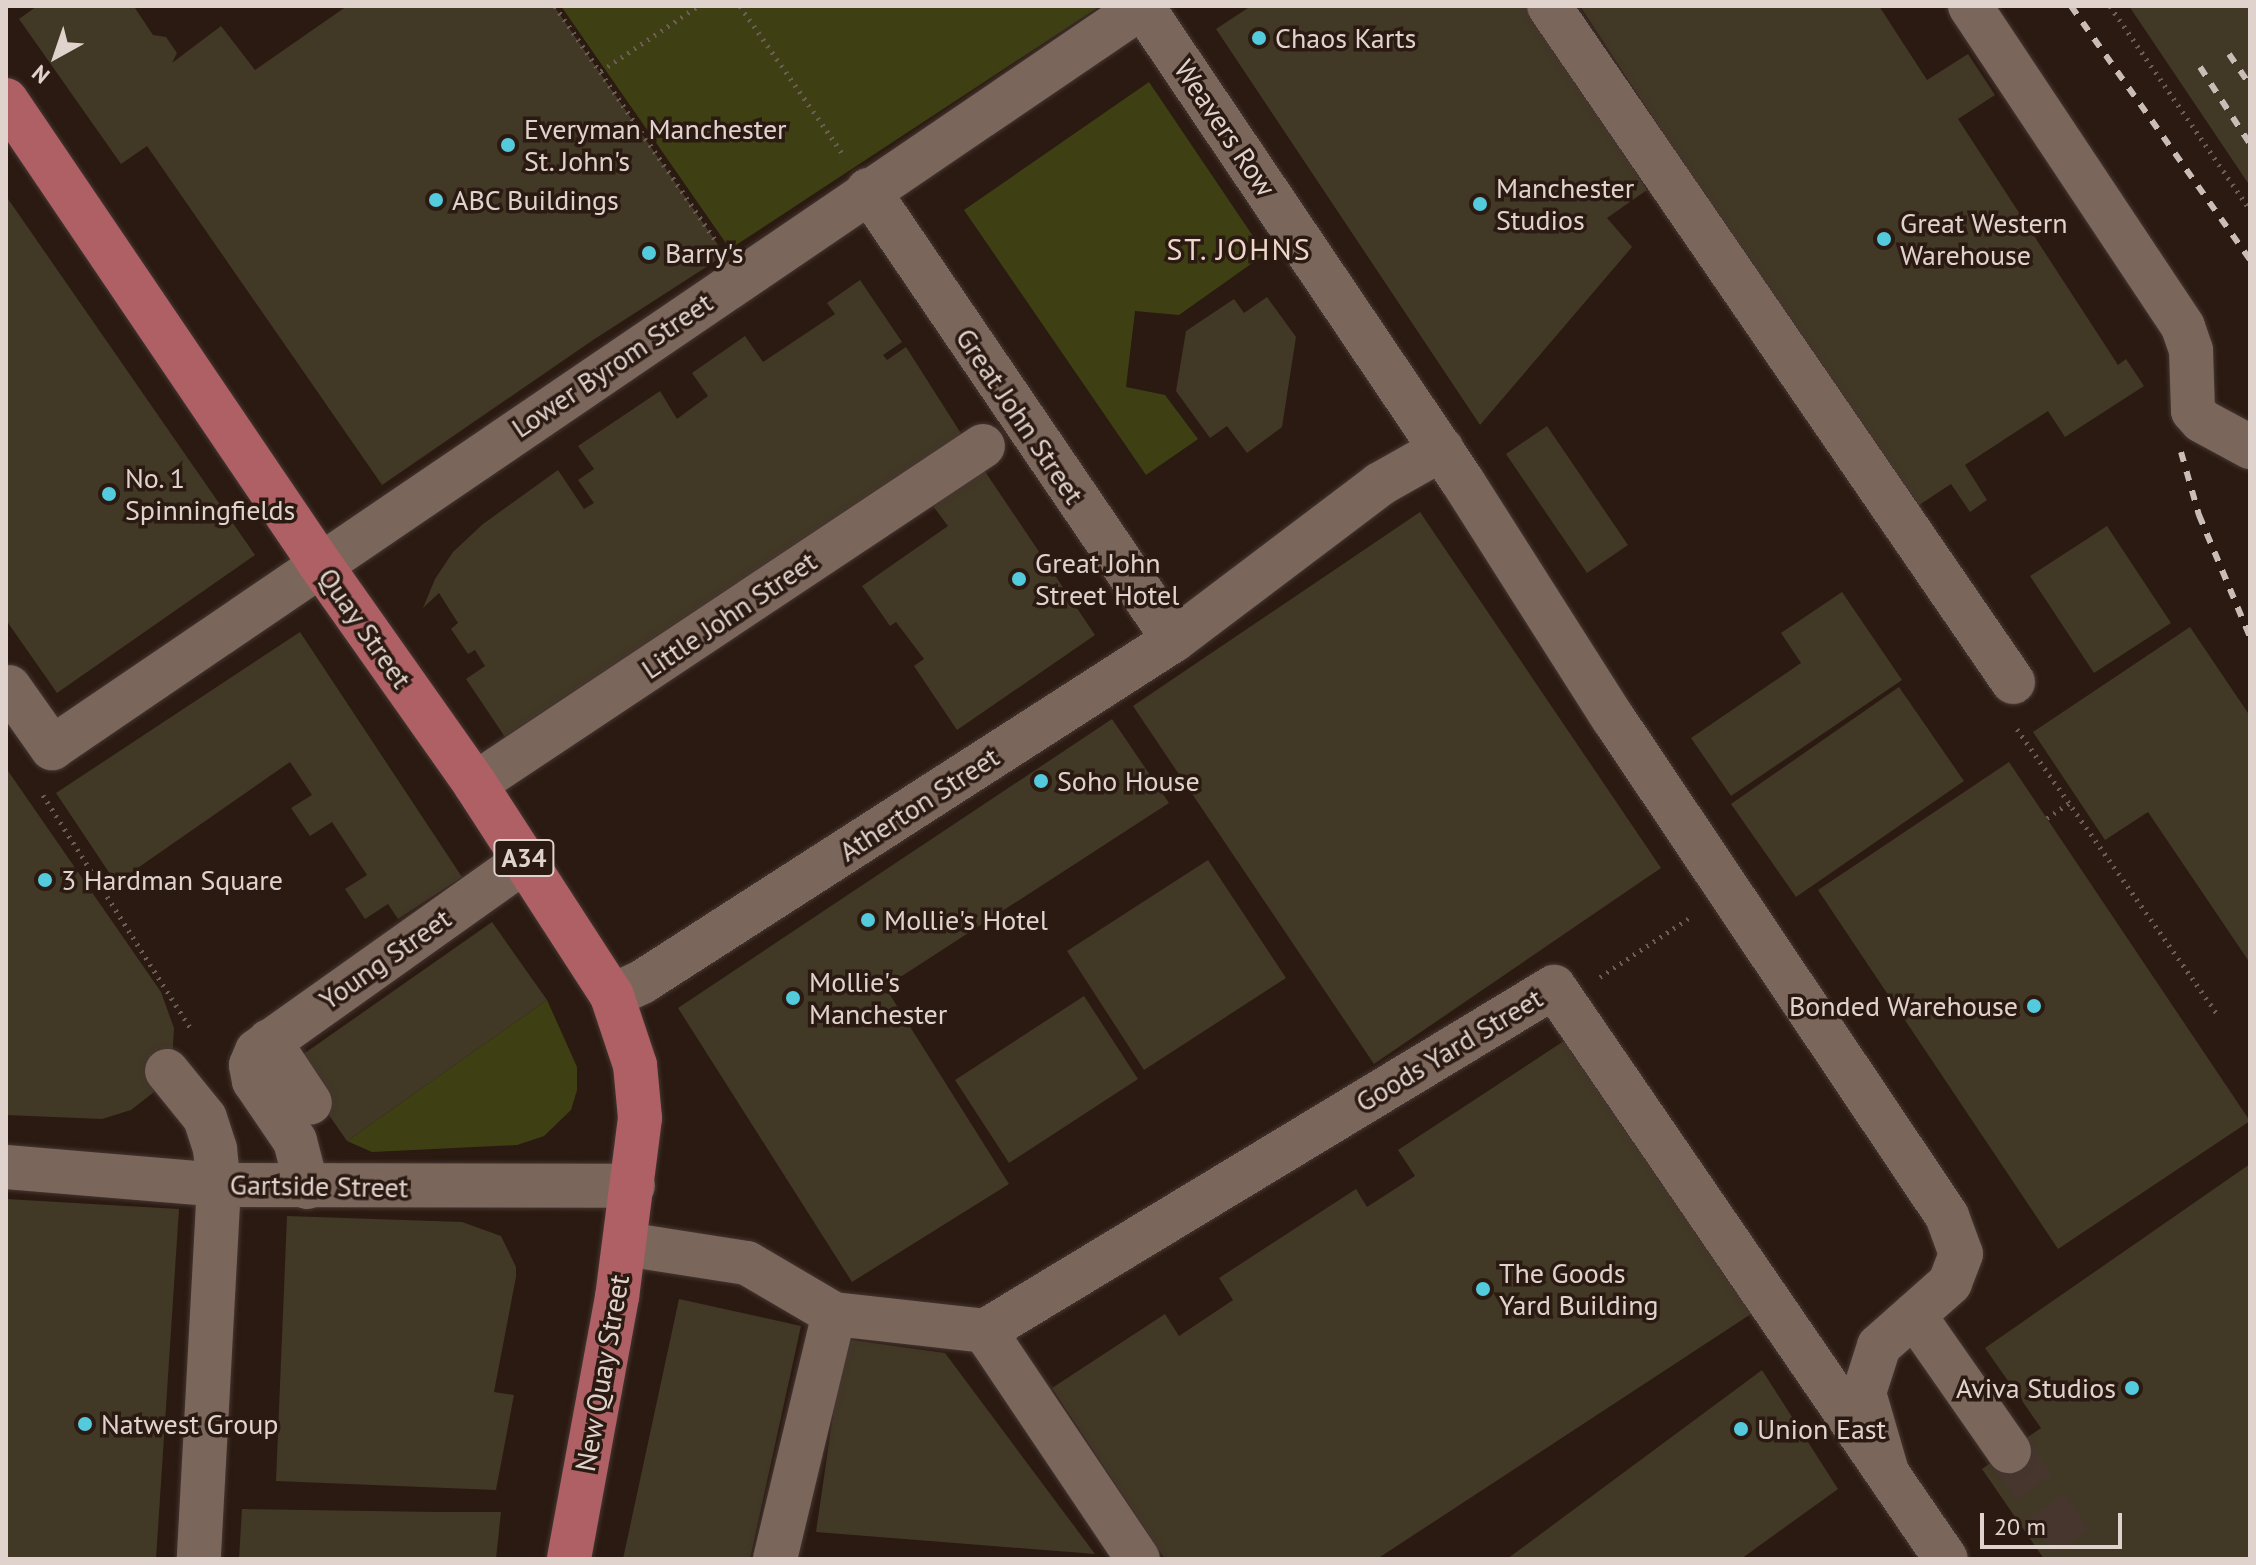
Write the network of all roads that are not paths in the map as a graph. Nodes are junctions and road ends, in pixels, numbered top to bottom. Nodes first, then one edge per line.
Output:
1 (1142, 6) edge
2 (1549, 6) edge
3 (1970, 6) edge
4 (6, 100) edge
5 (868, 190) junction
6 (983, 446) dead end
7 (2250, 447) edge
8 (1442, 449) junction
9 (320, 564) junction
10 (1174, 640) junction
11 (2013, 682) road end
12 (9, 687) dead end
13 (475, 784) junction
14 (526, 860) junction
15 (612, 996) junction
16 (260, 1053) junction
17 (167, 1071) dead end
18 (310, 1103) dead end
19 (6, 1167) edge
20 (219, 1185) junction
21 (633, 1186) junction
22 (307, 1187) junction
23 (625, 1244) junction
24 (834, 1314) junction
25 (1914, 1315) junction
26 (985, 1331) junction
27 (2009, 1451) tunnel mouth
28 (1887, 1472) junction
29 (199, 1559) edge
30 (569, 1559) edge
31 (775, 1559) edge
32 (1138, 1559) edge
33 (1946, 1559) edge

1 - 5 street, Lower Byrom Street
1 - 8 street, Weavers Row
2 - 11 street
3 - 7 street
4 - 9 main road, Quay Street / A34
5 - 9 street, Lower Byrom Street
5 - 10 street, Great John Street
6 - 13 street, Little John Street
8 - 10 street, Atherton Street
8 - 25 street, Weavers Row
9 - 12 street
9 - 13 main road, Quay Street / A34
10 - 15 street, Atherton Street
13 - 14 main road, Quay Street / A34
14 - 15 main road, Quay Street / A34
14 - 16 street, Young Street
15 - 21 main road, Quay Street / A34
16 - 18 street
16 - 22 street
17 - 20 street
19 - 20 street, Gartside Street
20 - 22 street, Gartside Street
20 - 29 street
21 - 22 street, Gartside Street
21 - 23 main road, New Quay Street / A34
23 - 24 street
23 - 30 main road, New Quay Street / A34
24 - 26 street
24 - 31 street
25 - 27 street
25 - 28 street, Weavers Row
26 - 28 street, Goods Yard Street
26 - 32 street
28 - 33 street, Goods Yard Street

